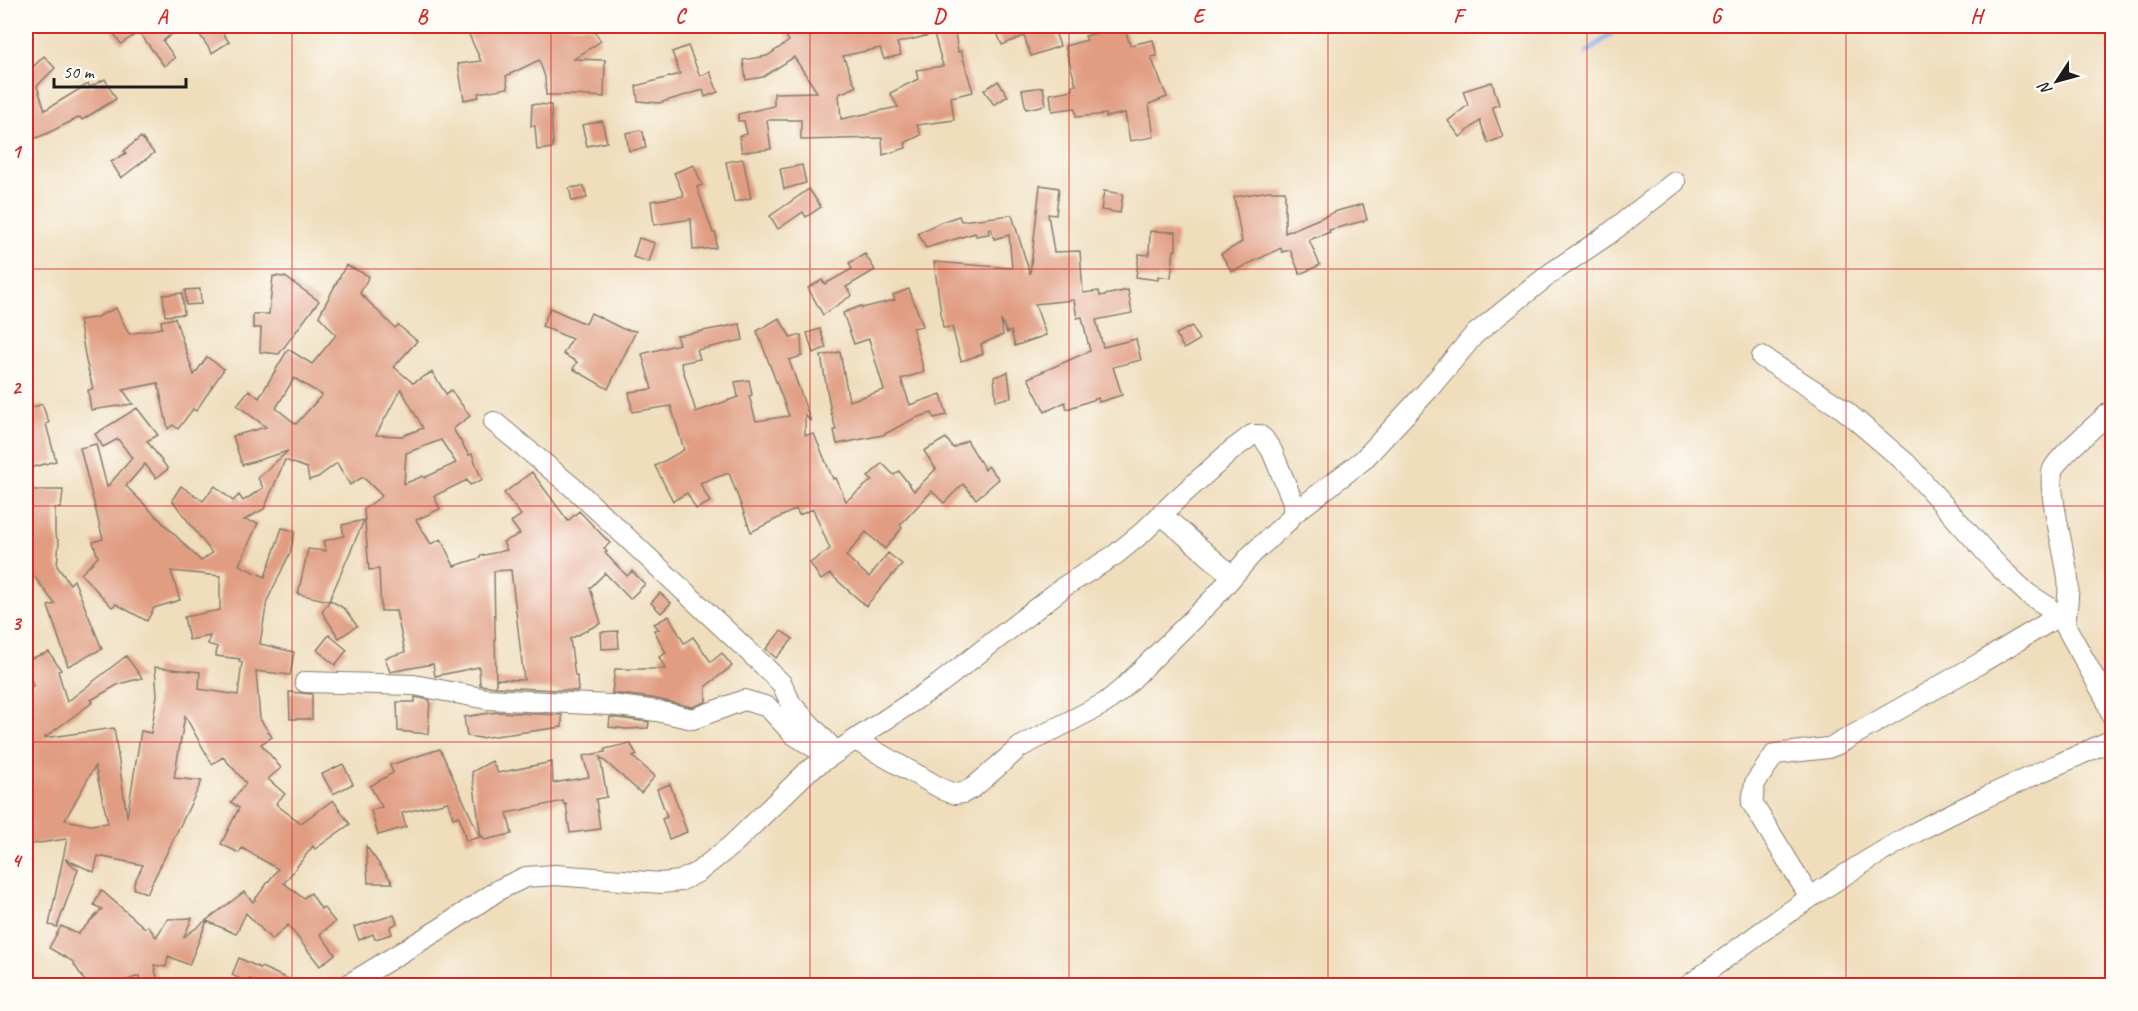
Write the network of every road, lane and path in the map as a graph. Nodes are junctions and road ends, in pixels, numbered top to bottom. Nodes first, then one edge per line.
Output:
1 (1675, 182) dead end
2 (1762, 357) dead end
3 (2112, 410) edge
4 (494, 422) dead end
5 (1161, 514) junction
6 (1293, 514) junction
7 (1232, 576) junction
8 (2061, 621) junction
9 (305, 682) dead end
10 (2112, 716) edge
11 (855, 740) junction
12 (2112, 740) edge
13 (832, 754) junction
14 (1810, 897) junction
15 (346, 986) edge
16 (1688, 986) edge

1 - 6 street
2 - 8 street
3 - 8 street
4 - 13 street
5 - 6 street
5 - 7 street
5 - 11 street
6 - 7 street
7 - 11 street
8 - 10 street
8 - 14 street
9 - 13 street
11 - 13 street
12 - 14 street
13 - 15 street
14 - 16 street

